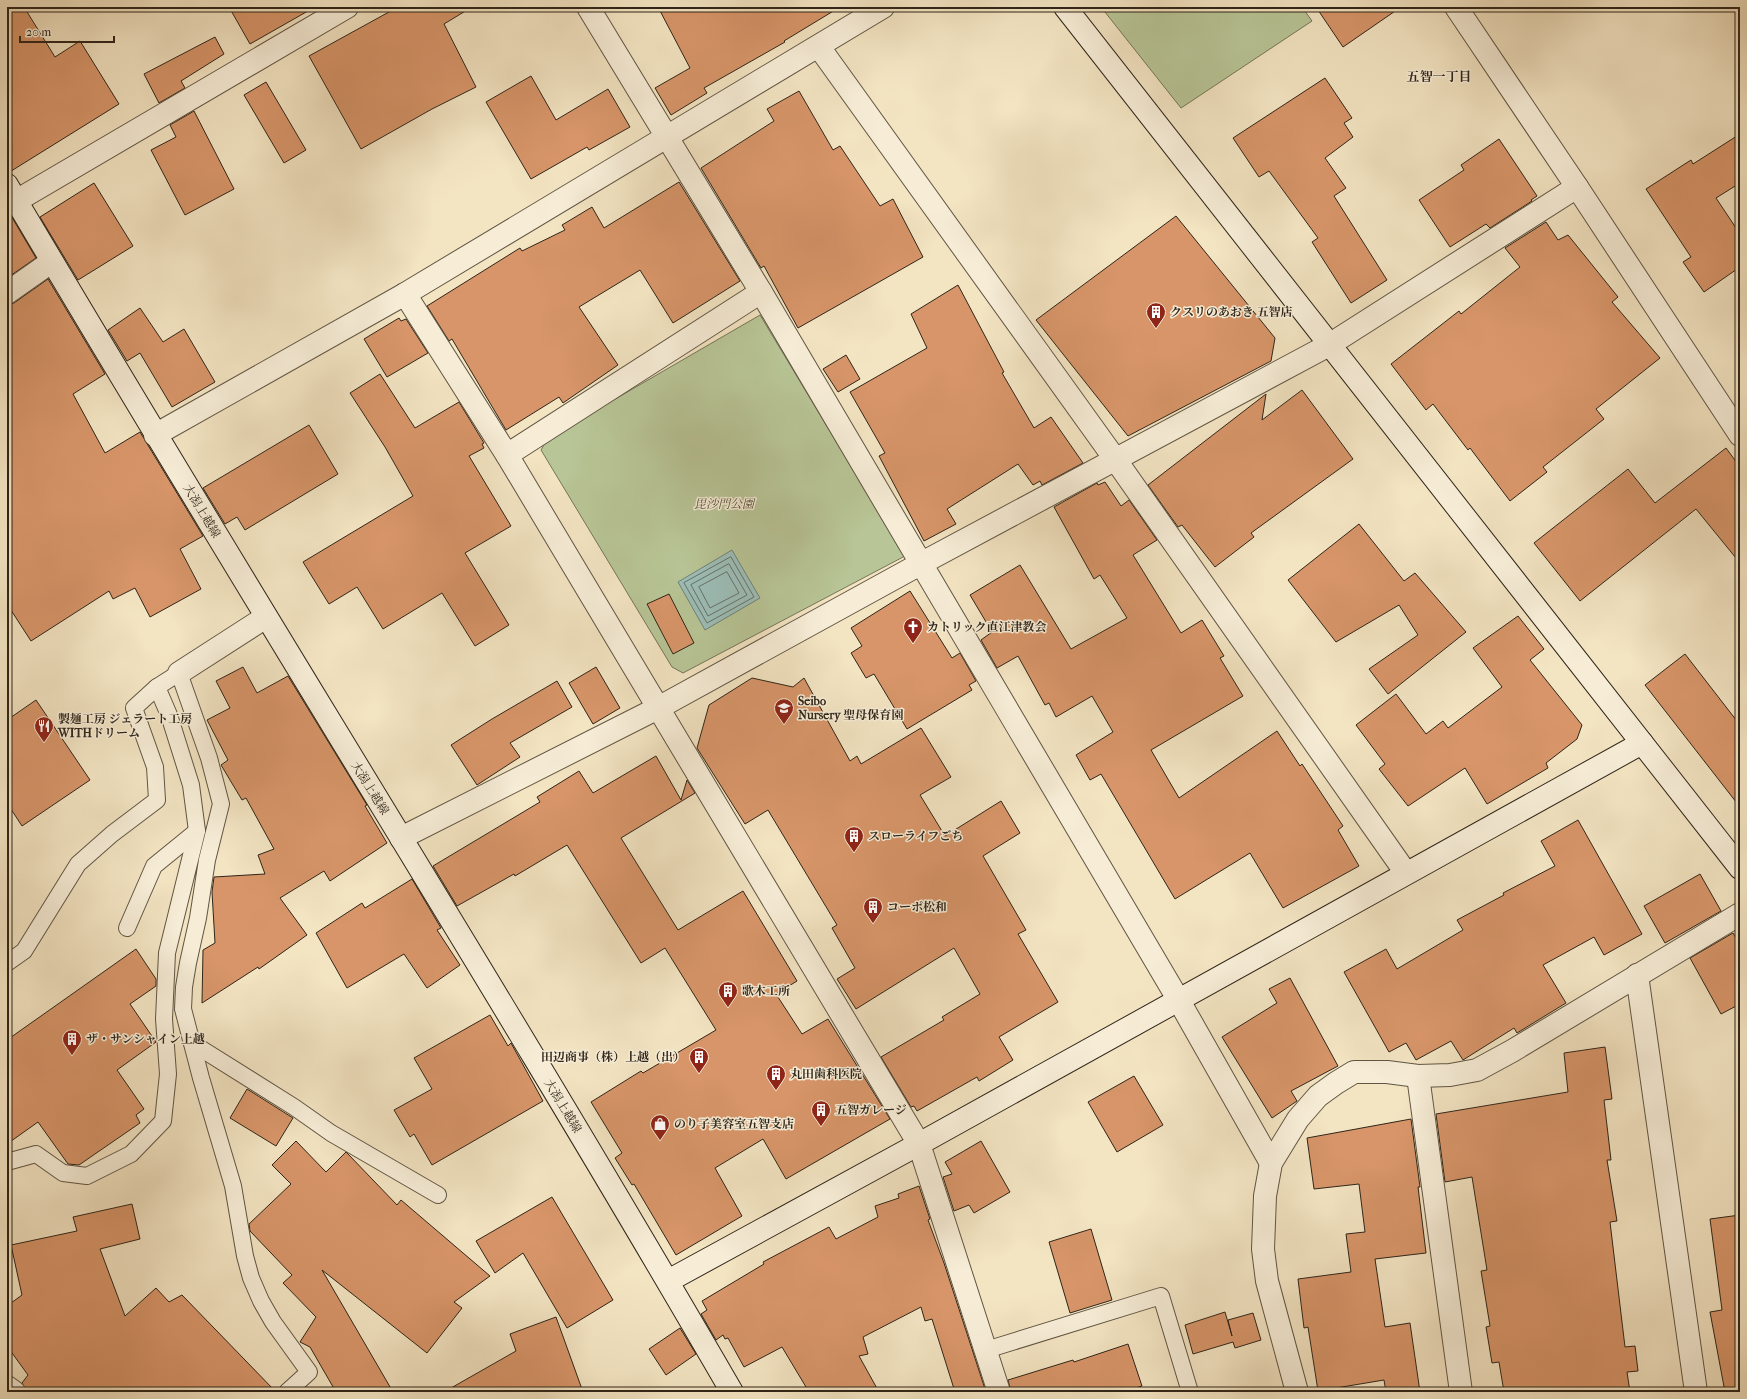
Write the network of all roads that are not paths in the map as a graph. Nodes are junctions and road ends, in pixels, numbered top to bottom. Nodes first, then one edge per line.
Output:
1 (347, 7) edge
2 (588, 7) edge
3 (883, 7) edge
4 (1065, 7) edge
5 (1456, 7) edge
6 (819, 47) junction
7 (667, 136) junction
8 (1577, 187) junction
9 (12, 193) edge
10 (51, 262) junction
11 (761, 292) junction
12 (7, 293) edge
13 (405, 294) junction
14 (1329, 345) junction
15 (1740, 435) edge
16 (155, 436) junction
17 (507, 455) junction
18 (1115, 459) junction
19 (922, 563) junction
20 (266, 617) junction
21 (178, 673) junction
22 (157, 687) junction
23 (658, 708) junction
24 (1642, 743) junction
25 (197, 831) junction
26 (401, 838) junction
27 (1740, 868) edge
28 (1406, 873) junction
29 (1740, 914) edge
30 (126, 928) dead end
31 (7, 963) edge
32 (1637, 975) junction
33 (1178, 999) junction
34 (192, 1043) junction
35 (1418, 1076) junction
36 (919, 1144) junction
37 (7, 1162) edge
38 (1271, 1163) junction
39 (438, 1195) dead end
40 (668, 1281) junction
41 (986, 1350) junction
42 (7, 1387) edge
43 (14, 1392) edge
44 (287, 1392) edge
45 (732, 1392) edge
46 (999, 1392) edge
47 (1190, 1392) edge
48 (1297, 1392) edge
49 (1461, 1392) edge
50 (1696, 1392) edge

1 - 9 street
2 - 7 street
3 - 6 street
4 - 14 street
5 - 8 street
6 - 7 street
6 - 18 street
7 - 11 street
7 - 13 street
8 - 14 street
8 - 15 street
9 - 10 street, 大潟上越線
10 - 12 street
10 - 16 street, 大潟上越線
11 - 17 street
11 - 19 street
13 - 16 street
13 - 17 street
14 - 18 street
14 - 24 street
16 - 20 street, 大潟上越線
17 - 23 street
18 - 19 street
18 - 28 street
19 - 23 street
19 - 33 street
20 - 21 street
20 - 26 street, 大潟上越線
21 - 22 lane
21 - 34 lane
22 - 25 lane
22 - 31 lane
23 - 26 street
23 - 36 street
24 - 27 street
24 - 28 street
25 - 30 lane
25 - 37 lane
26 - 40 street, 大潟上越線
28 - 33 street
29 - 32 street
32 - 35 street
32 - 50 street
33 - 36 street
33 - 38 street
34 - 39 lane
34 - 44 lane
35 - 38 street
35 - 49 street
36 - 40 street
36 - 41 street
38 - 48 street
40 - 45 street, 大潟上越線
41 - 46 street
41 - 47 lane
42 - 43 street

